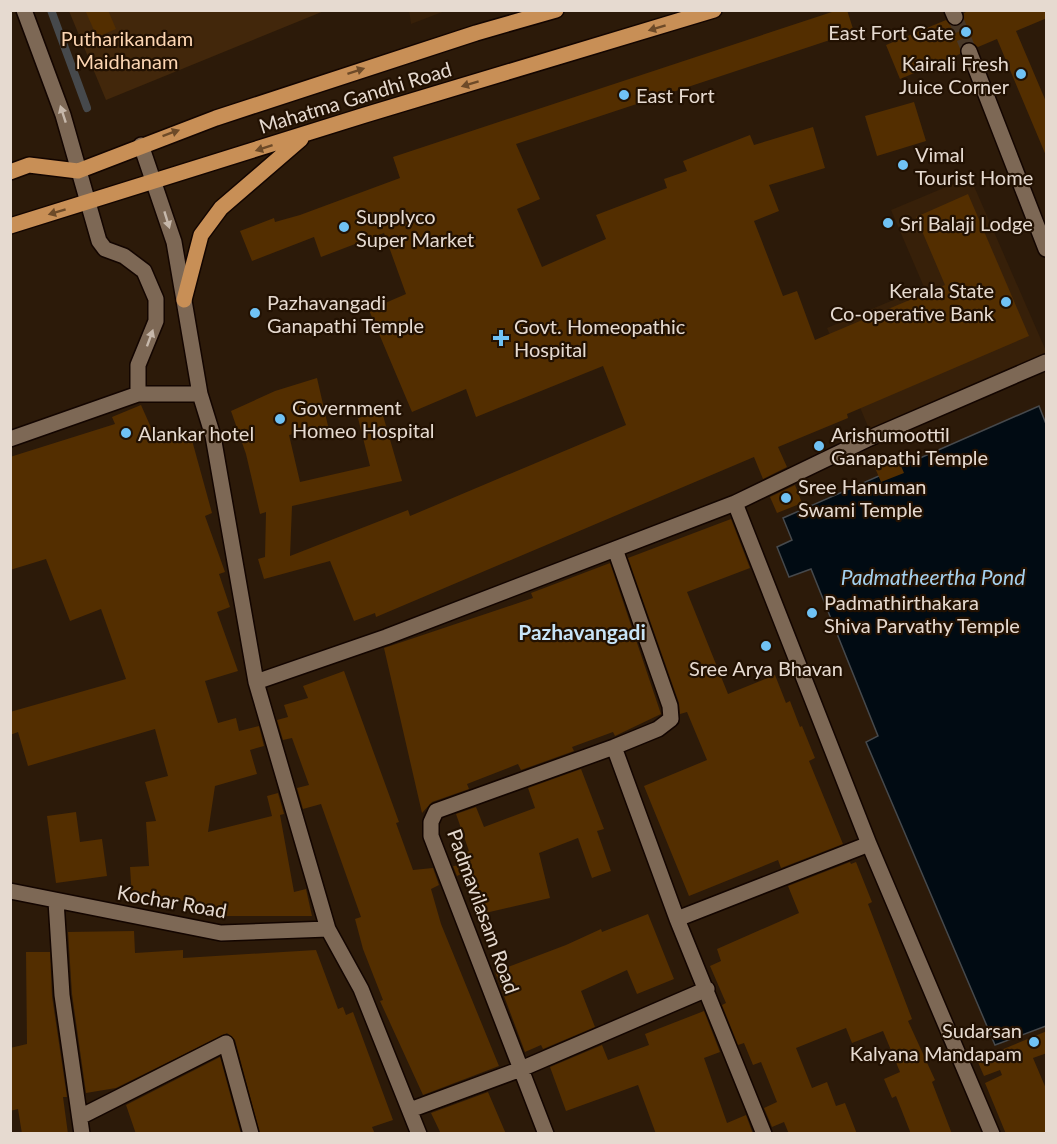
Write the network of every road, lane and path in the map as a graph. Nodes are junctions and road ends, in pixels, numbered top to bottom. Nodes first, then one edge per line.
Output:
1 (24, 10) edge
2 (556, 10) edge
3 (713, 11) edge
4 (969, 51) tunnel mouth
5 (308, 134) junction
6 (141, 145) junction
7 (29, 165) junction
8 (10, 166) edge
9 (78, 171) junction
10 (10, 172) edge
11 (155, 182) junction
12 (90, 202) junction
13 (10, 226) edge
14 (1047, 249) edge
15 (184, 300) junction
16 (1047, 362) edge
17 (138, 394) junction
18 (200, 394) junction
19 (10, 439) edge
20 (735, 503) junction
21 (615, 549) junction
22 (256, 682) junction
23 (614, 747) junction
24 (869, 844) junction
25 (10, 891) edge
26 (56, 901) junction
27 (676, 919) junction
28 (328, 929) junction
29 (707, 989) junction
30 (521, 1069) junction
31 (410, 1110) junction
32 (80, 1117) junction
33 (82, 1134) edge
34 (251, 1134) edge
35 (419, 1134) edge
36 (546, 1134) edge
37 (764, 1134) edge
38 (992, 1134) edge

9 -> 1 street
6 -> 2 main road, Mahatma Gandhi Road
3 -> 5 main road, Mahatma Gandhi Road
4 - 14 street
5 -> 11 main road, Mahatma Gandhi Road
5 - 15 main road
6 - 9 main road, Mahatma Gandhi Road
6 - 11 street
7 - 8 street
7 - 9 main road, Mahatma Gandhi Road
7 - 10 main road, Mahatma Gandhi Road
9 - 12 street
11 - 12 main road, Mahatma Gandhi Road
11 -> 15 street
12 -> 13 main road, Mahatma Gandhi Road
17 -> 12 street
15 - 18 street
16 - 20 street
17 - 18 street
17 - 19 street
18 - 22 street
20 - 21 street
20 - 24 street
21 - 22 street
21 - 23 street, Padmavilasam Road
22 - 28 street
23 - 27 street
23 - 30 street, Padmavilasam Road
24 - 27 street
24 - 38 street
25 - 26 street, Kochar Road
26 - 28 street, Kochar Road
26 - 32 street
27 - 29 street
28 - 31 street
29 - 30 street
29 - 37 street
30 - 31 street
30 - 36 street, Padmavilasam Road
31 - 35 street
32 - 33 street
32 - 34 street

